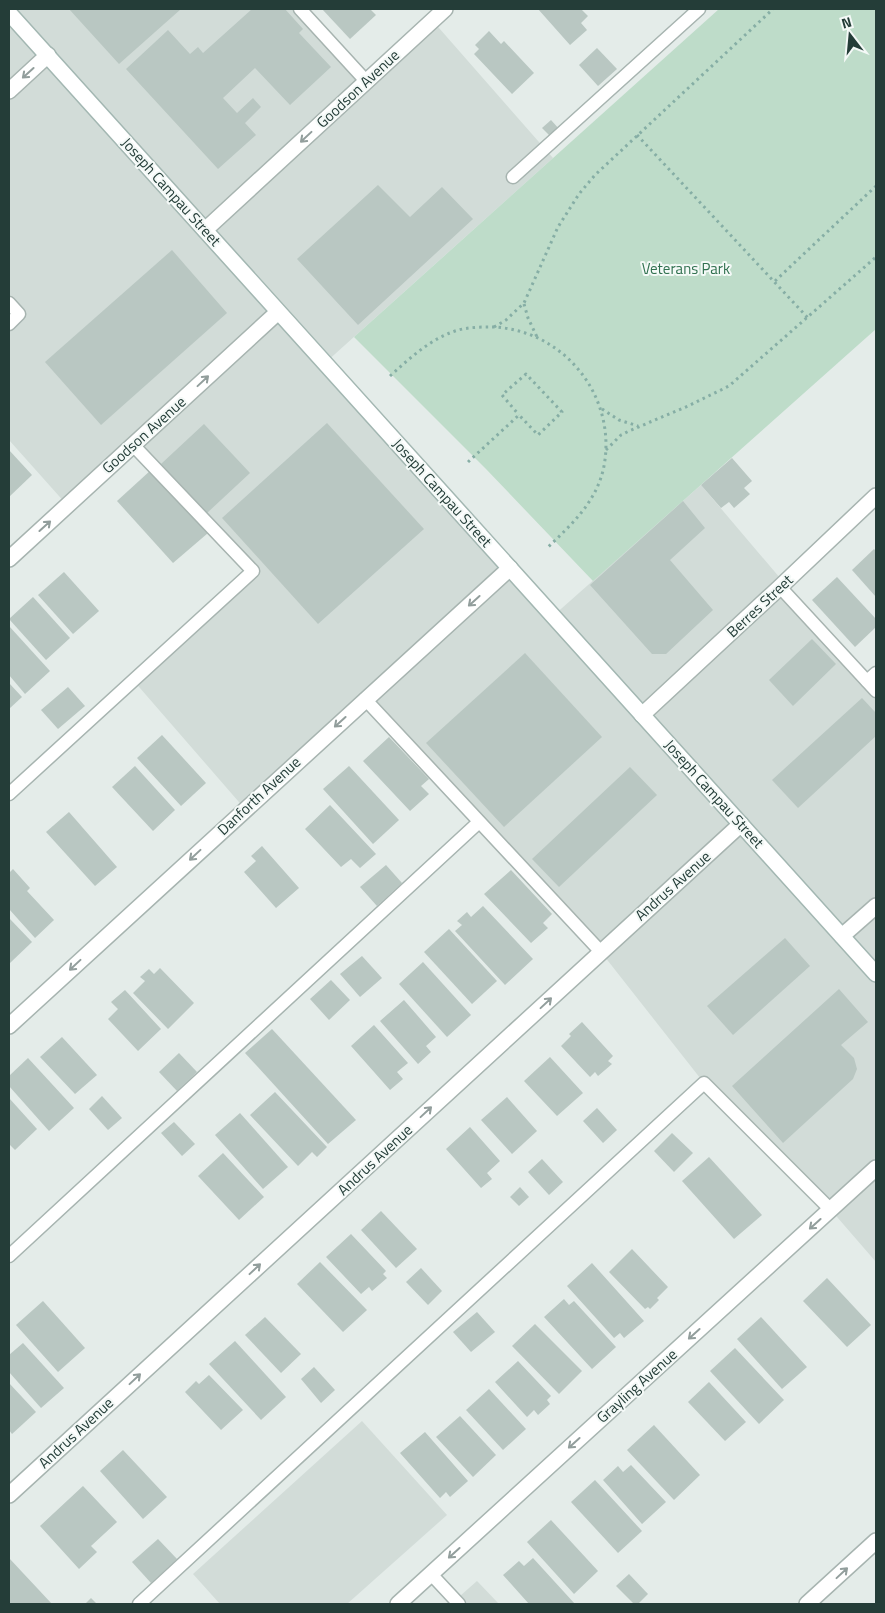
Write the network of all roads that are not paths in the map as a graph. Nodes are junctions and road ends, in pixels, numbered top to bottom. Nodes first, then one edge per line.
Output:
1 (300, 9) edge
2 (445, 9) edge
3 (698, 9) edge
4 (9, 12) edge
5 (48, 56) junction
6 (366, 81) junction
7 (9, 91) edge
8 (513, 177) dead end
9 (205, 230) junction
10 (9, 303) edge
11 (278, 312) junction
12 (9, 324) edge
13 (133, 445) junction
14 (876, 496) edge
15 (9, 559) edge
16 (510, 568) junction
17 (780, 587) junction
18 (872, 677) edge
19 (876, 691) edge
20 (365, 699) junction
21 (642, 715) junction
22 (9, 794) edge
23 (479, 822) junction
24 (741, 824) junction
25 (876, 906) edge
26 (842, 936) junction
27 (601, 952) junction
28 (876, 974) edge
29 (9, 1026) edge
30 (876, 1168) edge
31 (831, 1210) junction
32 (9, 1256) edge
33 (9, 1495) edge
34 (876, 1541) edge
35 (431, 1574) junction
36 (139, 1604) edge
37 (398, 1604) edge
38 (459, 1604) edge
39 (807, 1604) edge

1 - 6 lane
2 - 6 street, Goodson Avenue
3 - 8 lane
4 - 5 street, Joseph Campau Street
5 -> 7 street
5 - 9 street, Joseph Campau Street
6 -> 9 street, Goodson Avenue
9 - 11 street, Joseph Campau Street
10 - 12 lane
13 -> 11 street, Goodson Avenue
11 - 16 street, Joseph Campau Street
15 -> 13 street, Goodson Avenue
13 - 22 lane
14 - 17 street, Berres Street
16 -> 20 street, Danforth Avenue
16 - 21 street, Joseph Campau Street
17 - 18 lane
17 - 21 street, Berres Street
18 - 19 lane
20 - 23 lane
20 -> 29 street, Danforth Avenue
21 - 24 street, Joseph Campau Street
23 - 27 lane
23 - 32 lane
24 - 26 street, Joseph Campau Street
24 - 27 street, Andrus Avenue
25 - 26 street
26 - 28 street, Joseph Campau Street
33 -> 27 street, Andrus Avenue
30 - 31 street, Grayling Avenue
31 -> 35 street, Grayling Avenue
31 - 36 lane
39 -> 34 street
35 - 37 street, Grayling Avenue
35 - 38 lane

